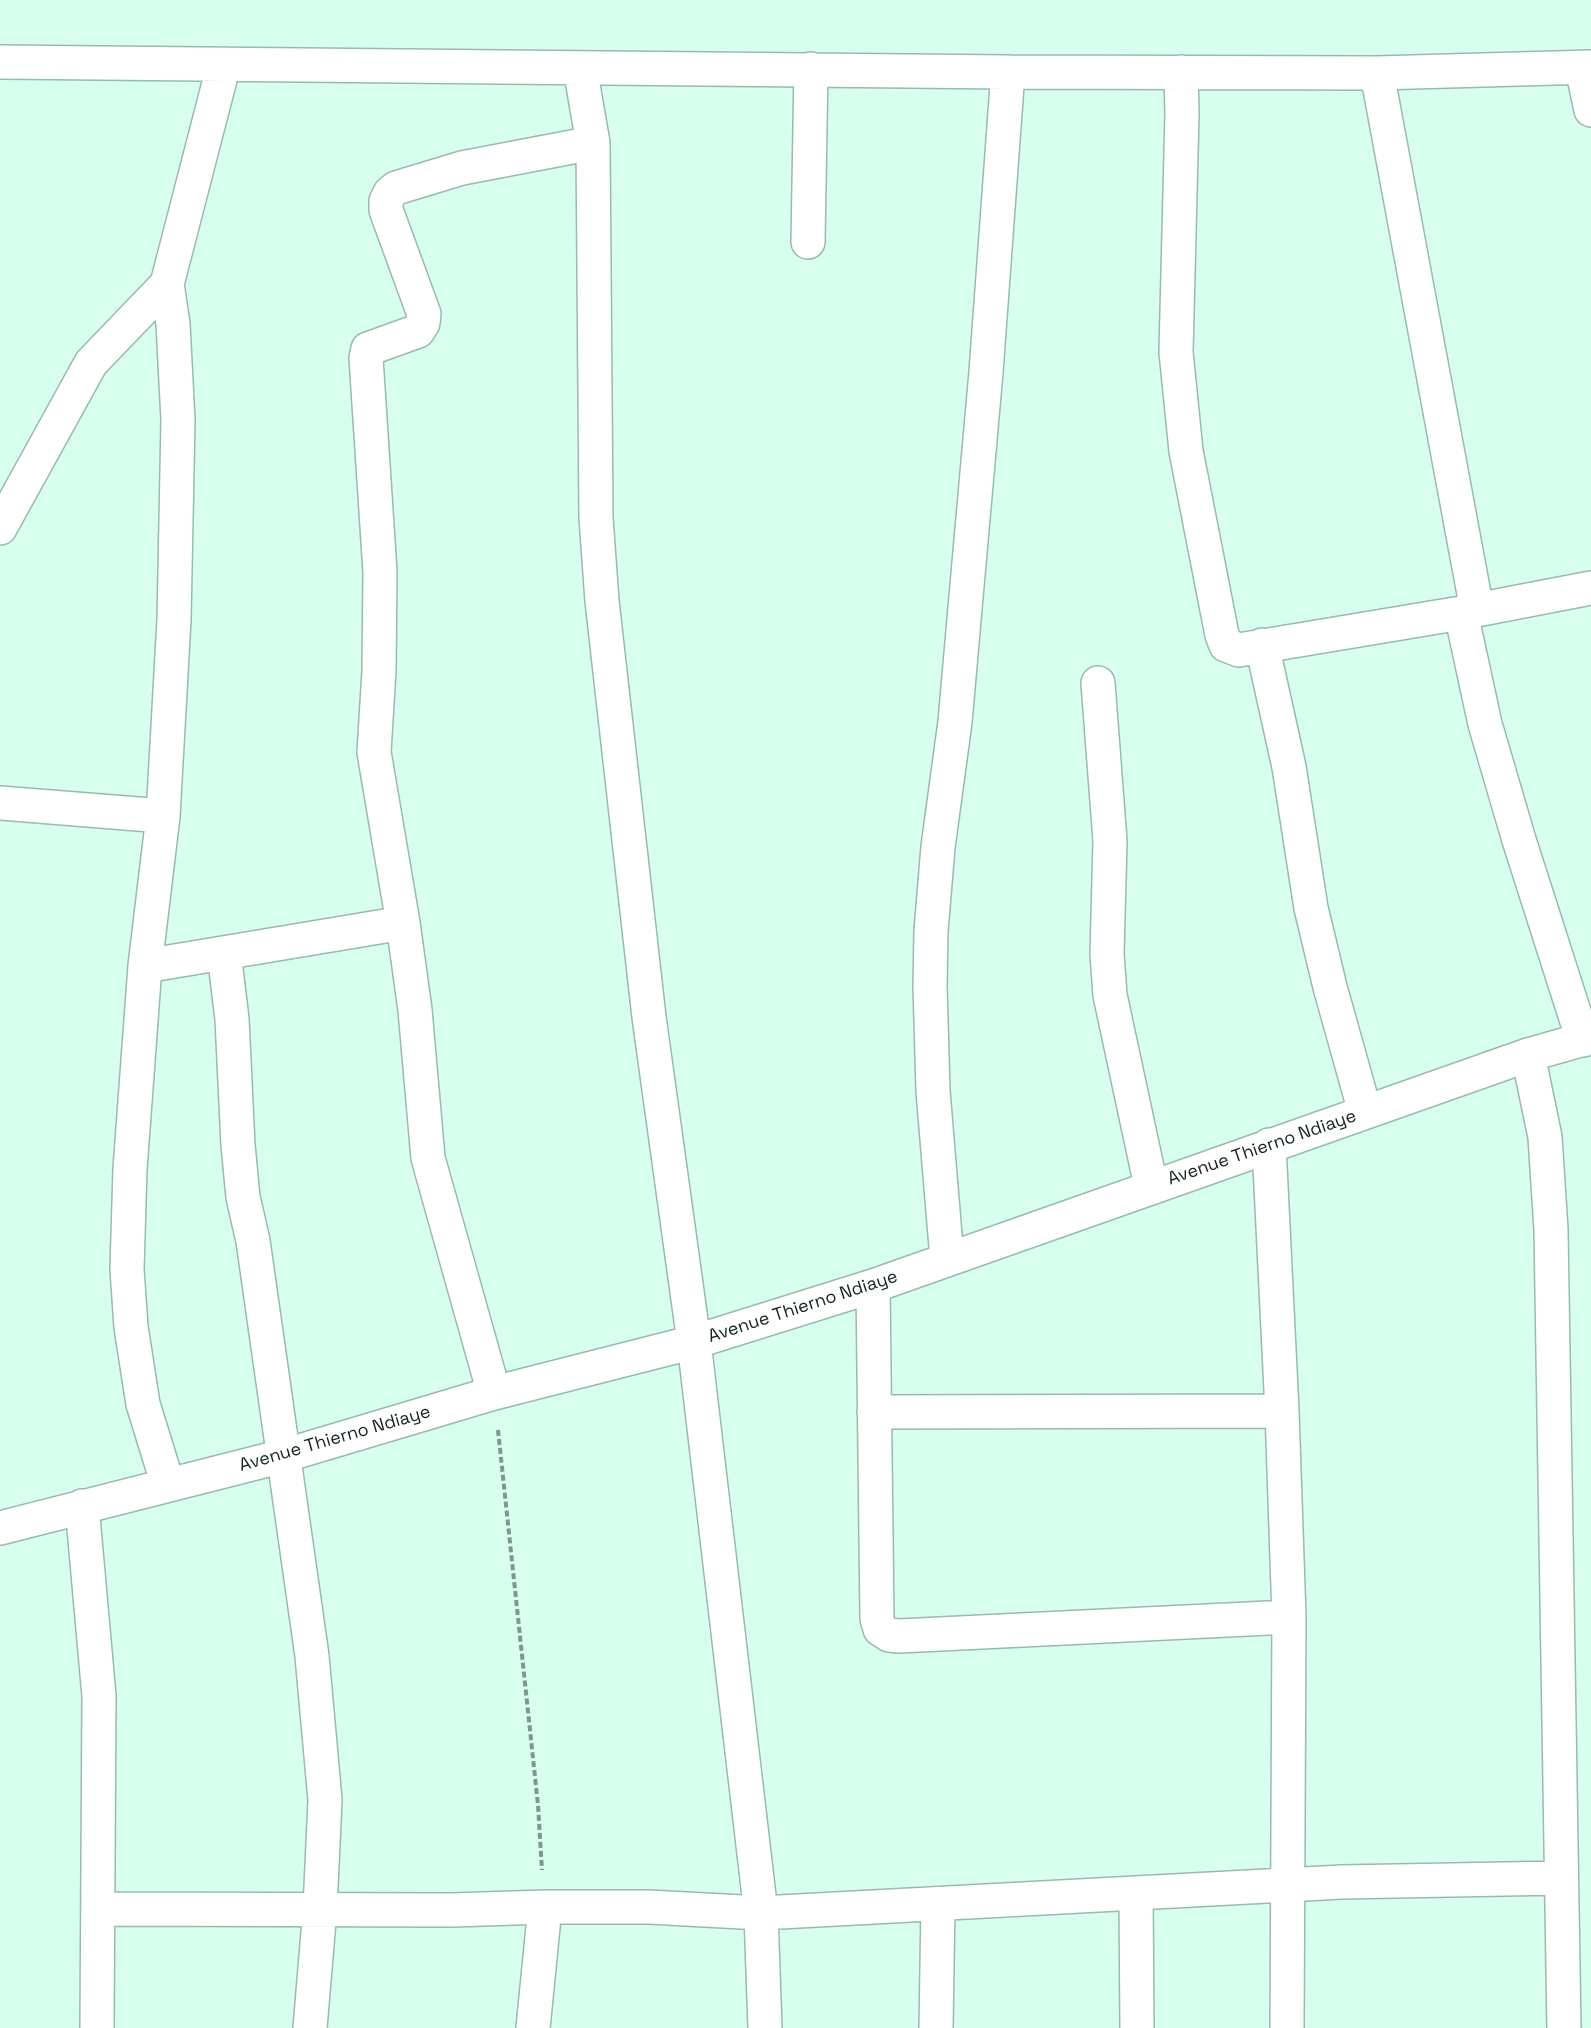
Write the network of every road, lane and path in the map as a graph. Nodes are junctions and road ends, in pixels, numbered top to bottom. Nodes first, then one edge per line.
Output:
1 (0, 62) edge
2 (224, 64) junction
3 (580, 68) junction
4 (1587, 68) edge
5 (811, 69) junction
6 (1008, 72) junction
7 (1181, 72) junction
8 (1377, 73) junction
9 (1591, 110) edge
10 (593, 143) junction
11 (808, 242) dead end
12 (167, 284) junction
13 (1, 530) edge
14 (1591, 588) edge
15 (1469, 612) junction
16 (1262, 645) junction
17 (1098, 683) dead end
18 (0, 803) edge
19 (163, 816) junction
20 (403, 924) junction
21 (224, 953) junction
22 (145, 966) junction
23 (1587, 1039) edge
24 (1528, 1055) junction
25 (1365, 1112) junction
26 (1269, 1145) junction
27 (1151, 1186) junction
28 (947, 1259) junction
29 (873, 1286) junction
30 (694, 1342) junction
31 (494, 1393) junction
32 (1282, 1411) junction
33 (874, 1412) junction
34 (283, 1456) junction
35 (168, 1485) junction
36 (82, 1506) junction
37 (0, 1528) edge
38 (1289, 1617) junction
39 (1560, 1878) junction
40 (1288, 1885) junction
41 (1136, 1894) junction
42 (938, 1905) junction
43 (545, 1907) junction
44 (98, 1909) junction
45 (320, 1909) junction
46 (761, 1913) junction
47 (97, 2028) edge
48 (310, 2028) edge
49 (533, 2028) edge
50 (765, 2028) edge
51 (936, 2028) edge
52 (1137, 2028) edge
53 (1287, 2028) edge
54 (1564, 2028) edge

1 - 2 street
2 - 3 street
2 - 12 street
3 - 5 street
3 - 10 street
4 - 8 street
4 - 9 street
5 - 6 street
5 - 11 street
6 - 7 street
6 - 28 street
7 - 8 street
7 - 16 street
8 - 15 street
10 - 20 street
10 - 30 street
12 - 13 street
12 - 19 street
14 - 15 street
15 - 16 street
15 - 23 street
16 - 25 street
17 - 27 street
18 - 19 street
19 - 22 street
20 - 21 street
20 - 31 street
21 - 22 street
21 - 34 street
22 - 35 street
23 - 24 street, Avenue Thierno Ndiaye
24 - 25 street, Avenue Thierno Ndiaye
24 - 39 street
25 - 26 street, Avenue Thierno Ndiaye
26 - 27 street, Avenue Thierno Ndiaye
26 - 32 street
27 - 28 street, Avenue Thierno Ndiaye
28 - 29 street, Avenue Thierno Ndiaye
29 - 30 street, Avenue Thierno Ndiaye
29 - 33 street
30 - 31 street, Avenue Thierno Ndiaye
30 - 46 street
31 - 34 street, Avenue Thierno Ndiaye
31 - 43 path
32 - 33 street
32 - 38 street
33 - 38 street
34 - 35 street, Avenue Thierno Ndiaye
34 - 45 street
35 - 36 street, Avenue Thierno Ndiaye
36 - 37 street, Avenue Thierno Ndiaye
36 - 44 street
38 - 40 street
39 - 40 street
39 - 54 street
40 - 41 street
40 - 53 street
41 - 42 street
41 - 52 street
42 - 46 street
42 - 51 street
43 - 45 street
43 - 46 street
43 - 49 street
44 - 45 street
44 - 47 street
45 - 48 street
46 - 50 street

